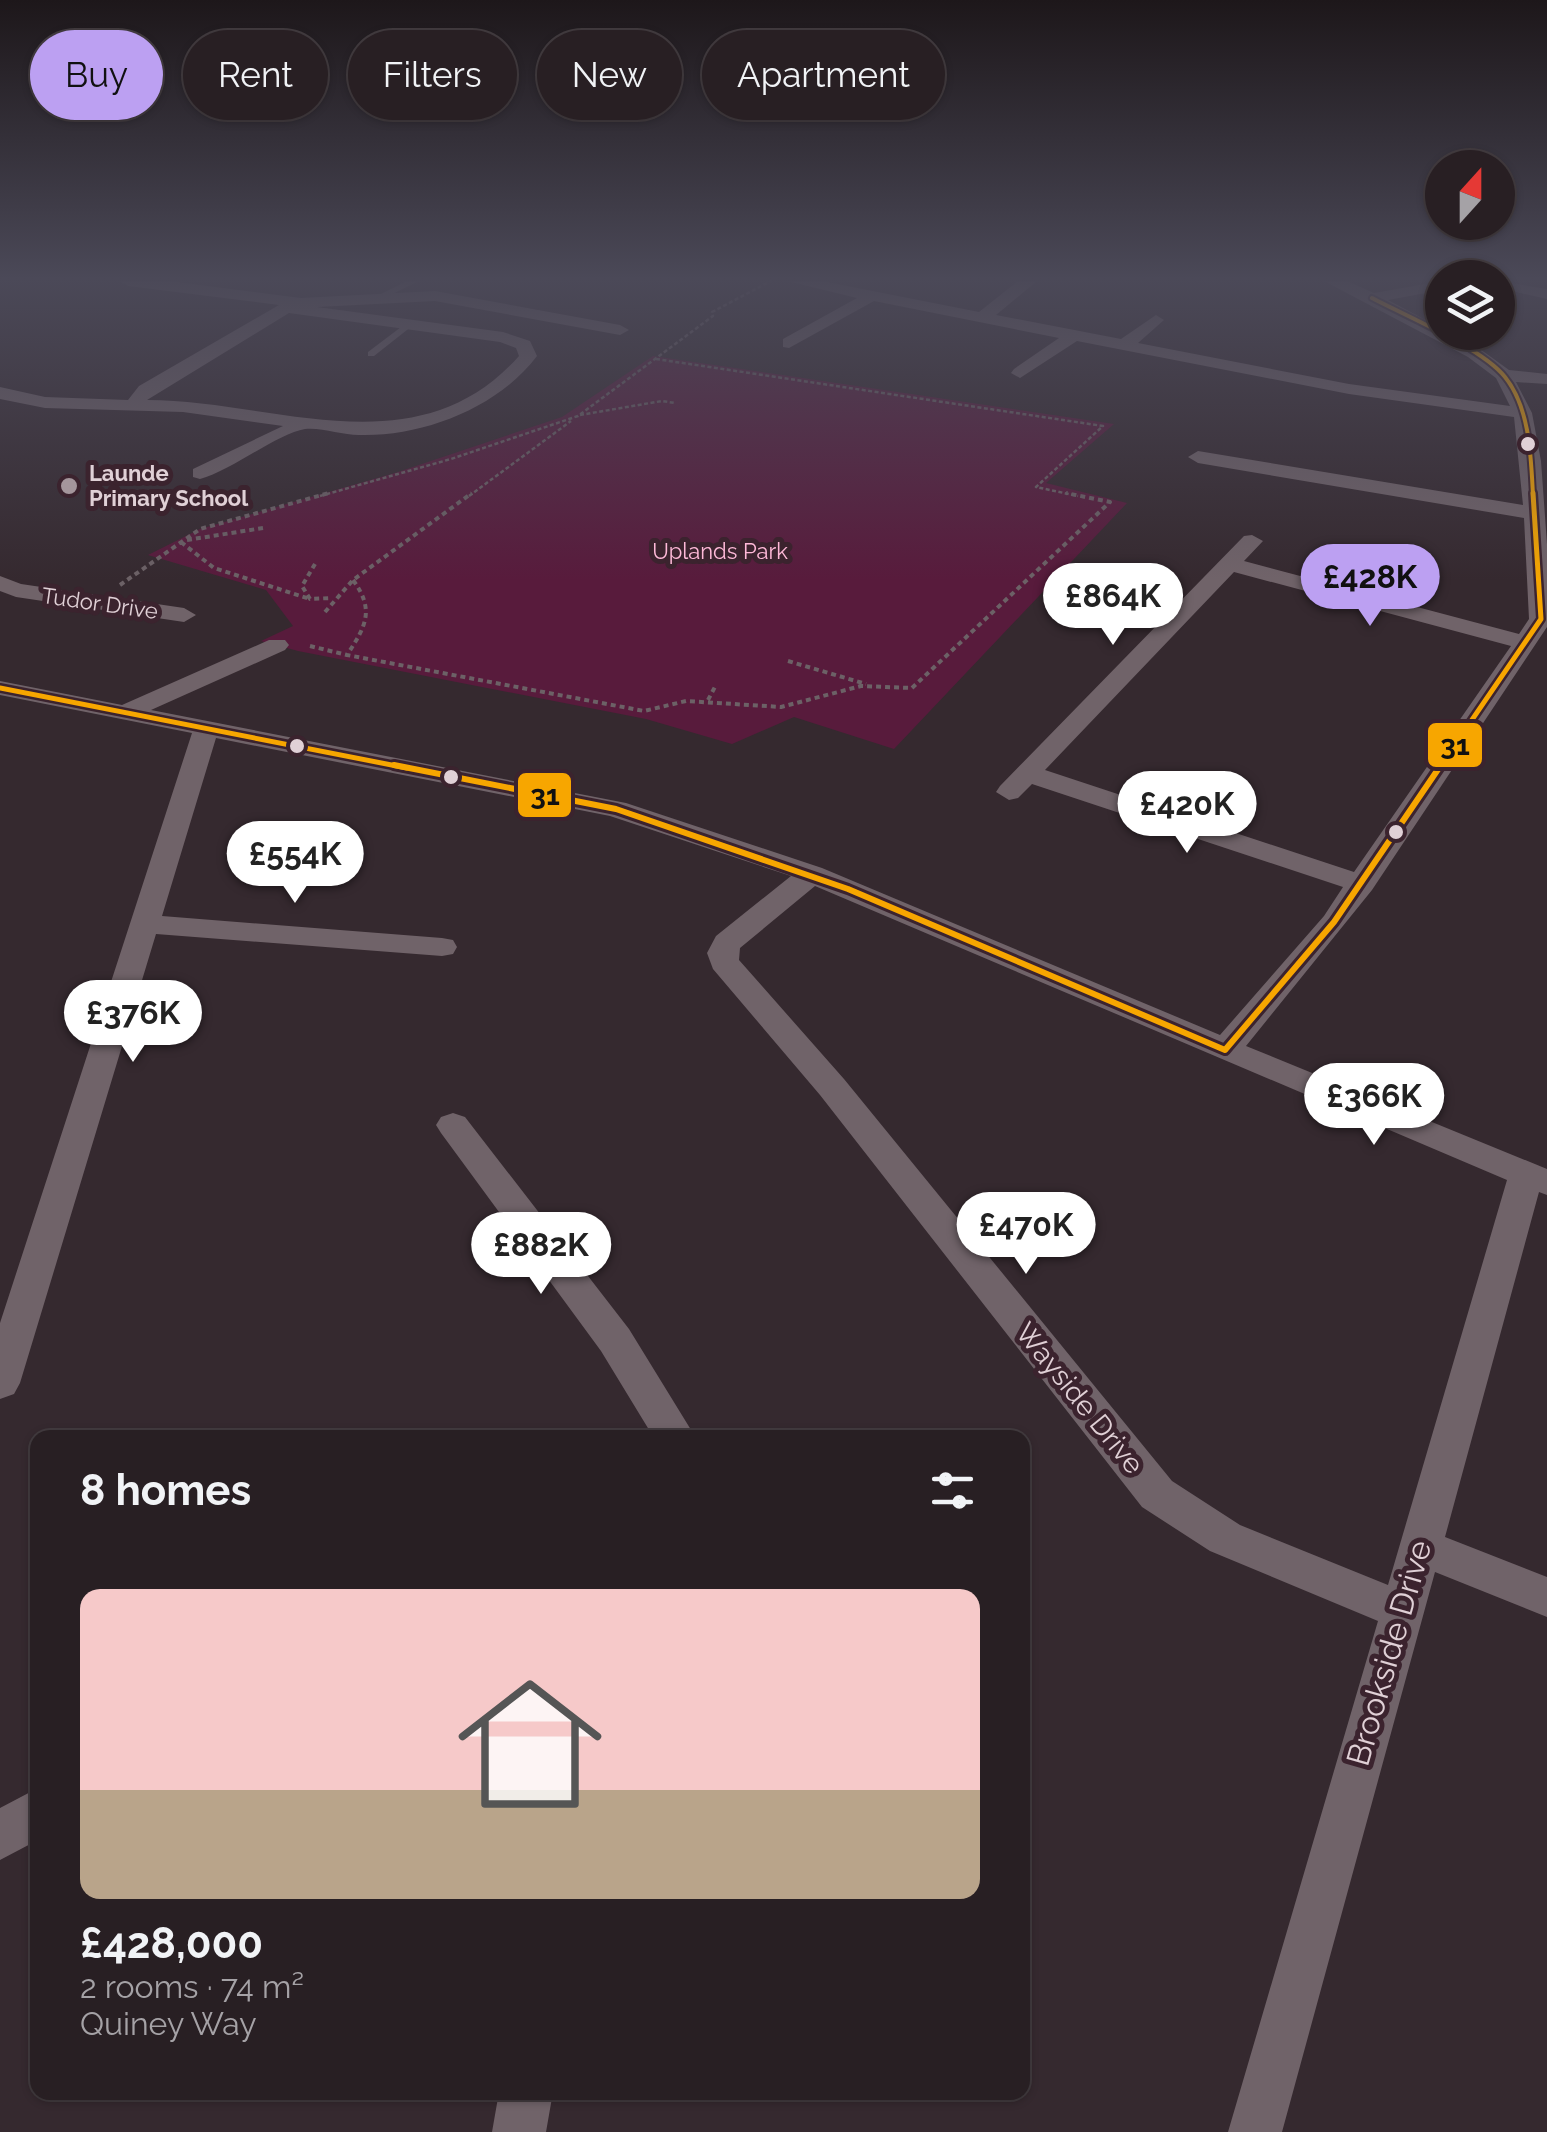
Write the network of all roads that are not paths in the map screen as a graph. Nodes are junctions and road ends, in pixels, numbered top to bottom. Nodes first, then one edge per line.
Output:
1 (162, 380) edge
2 (504, 380) edge
3 (1309, 380) edge
4 (1506, 380) edge
5 (0, 393) edge
6 (134, 405) junction
7 (1522, 414) junction
8 (299, 425) junction
9 (1198, 457) dead end
10 (200, 474) dead end
11 (1540, 529) edge
12 (1252, 541) dead end
13 (1229, 564) junction
14 (5, 591) edge
15 (184, 615) dead end
16 (1524, 642) junction
17 (276, 645) dead end
18 (0, 688) edge
19 (124, 712) junction
20 (206, 729) junction
21 (812, 874) junction
22 (1362, 884) junction
23 (144, 924) junction
24 (442, 947) dead end
25 (1225, 1050) junction
26 (452, 1125) dead end
27 (1536, 1179) edge
28 (0, 1383) edge
29 (671, 1430) edge
30 (1419, 1546) junction
31 (1547, 1597) edge
32 (1400, 1610) junction
33 (30, 1817) edge
34 (0, 1836) edge
35 (525, 2100) edge
36 (519, 2132) edge
37 (1255, 2132) edge

1 - 6 street
2 - 8 street
3 - 7 street
4 - 7 street
5 - 6 street
6 - 8 street
7 - 11 street
8 - 10 street
9 - 11 street
11 - 16 street
12 - 13 street
13 - 16 street
13 - 22 street
14 - 15 street, Tudor Drive
16 - 22 street
17 - 19 street
18 - 19 street
19 - 20 street
20 - 21 street
20 - 23 street
21 - 25 street
21 - 32 street, Wayside Drive
22 - 25 street
23 - 24 street
23 - 28 street
25 - 27 street
26 - 29 street
27 - 30 street, Brookside Drive
30 - 31 street
30 - 32 street, Brookside Drive
32 - 37 street, Brookside Drive
33 - 34 street
35 - 36 street

